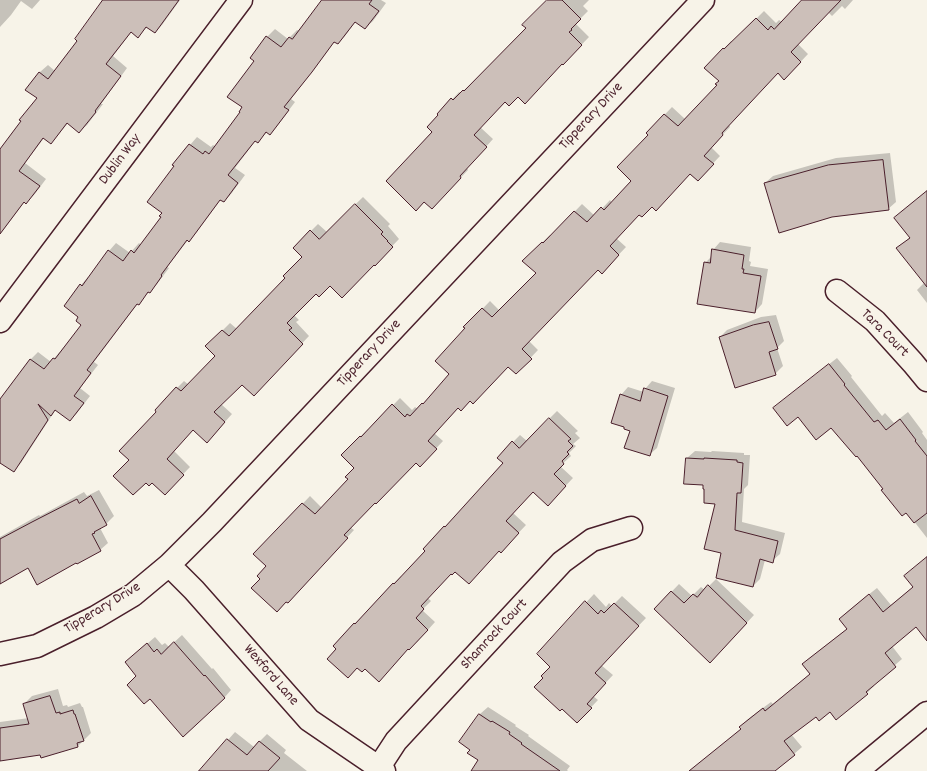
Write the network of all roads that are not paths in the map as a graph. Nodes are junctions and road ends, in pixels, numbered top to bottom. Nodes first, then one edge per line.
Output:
1 (241, 0) edge
2 (703, 0) edge
3 (837, 291) dead end
4 (0, 321) edge
5 (927, 380) edge
6 (631, 528) dead end
7 (169, 565) junction
8 (0, 654) edge
9 (927, 713) edge
10 (381, 769) edge
11 (857, 771) edge

1 - 4 street, Dublin Way
2 - 7 street, Tipperary Drive
3 - 5 street, Tara Court
6 - 10 street, Shamrock Court
7 - 8 street, Tipperary Drive
7 - 10 street, Wexford Lane
9 - 11 street

